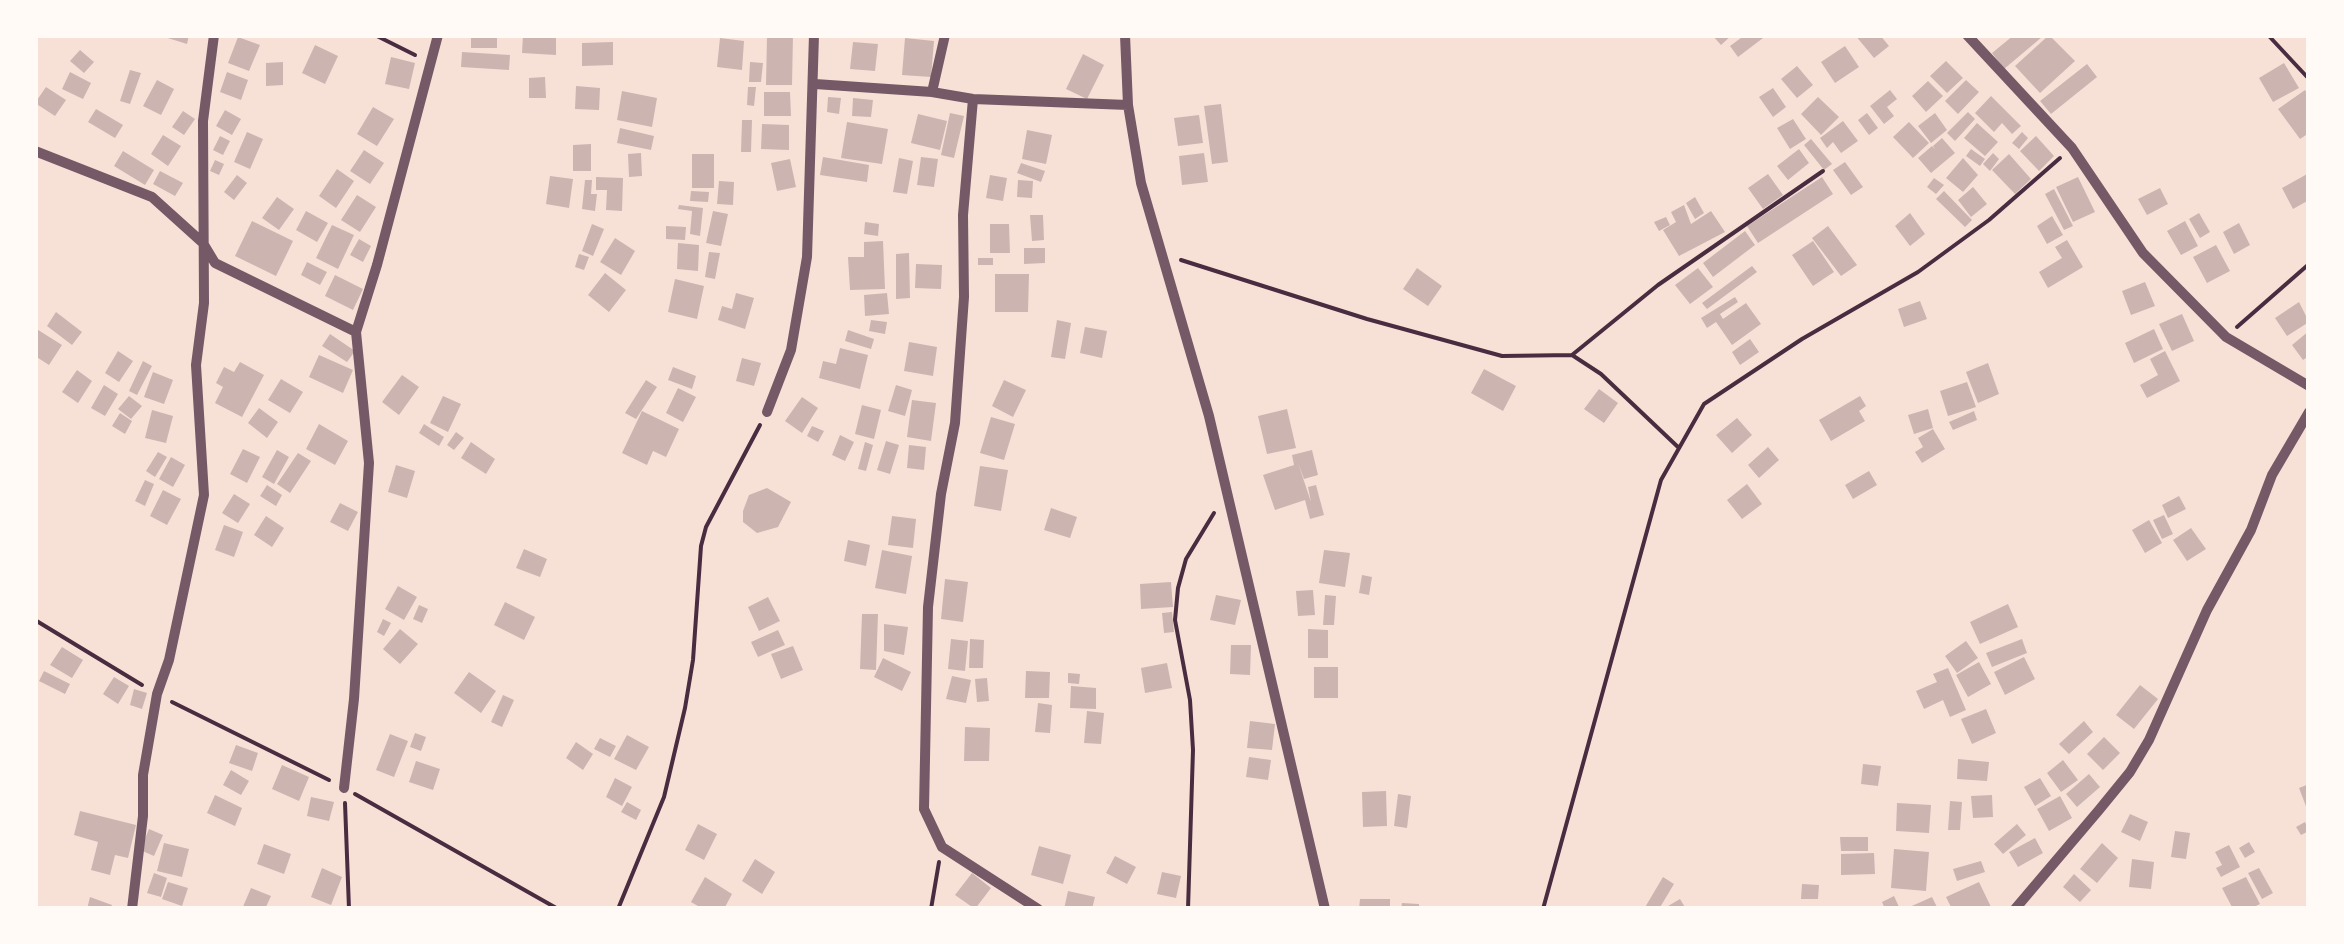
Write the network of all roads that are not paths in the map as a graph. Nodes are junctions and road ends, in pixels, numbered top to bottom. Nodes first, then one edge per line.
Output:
1 (214, 35) edge
2 (438, 35) edge
3 (814, 35) edge
4 (945, 35) edge
5 (1125, 35) edge
6 (1967, 35) edge
7 (815, 84) junction
8 (932, 92) junction
9 (973, 99) junction
10 (1128, 105) junction
11 (35, 151) edge
12 (203, 243) junction
13 (356, 332) junction
14 (2309, 386) edge
15 (767, 412) road end
16 (2309, 412) edge
17 (344, 788) road end
18 (132, 909) edge
19 (1038, 909) edge
20 (1324, 909) edge
21 (2016, 909) edge

1 - 12 street
2 - 13 street
3 - 7 street
4 - 8 street
5 - 10 street
6 - 14 street
7 - 8 street
7 - 15 street
8 - 9 street
9 - 10 street
9 - 19 street
10 - 20 street
11 - 12 street
12 - 13 street
12 - 18 street
13 - 17 street
16 - 21 street

